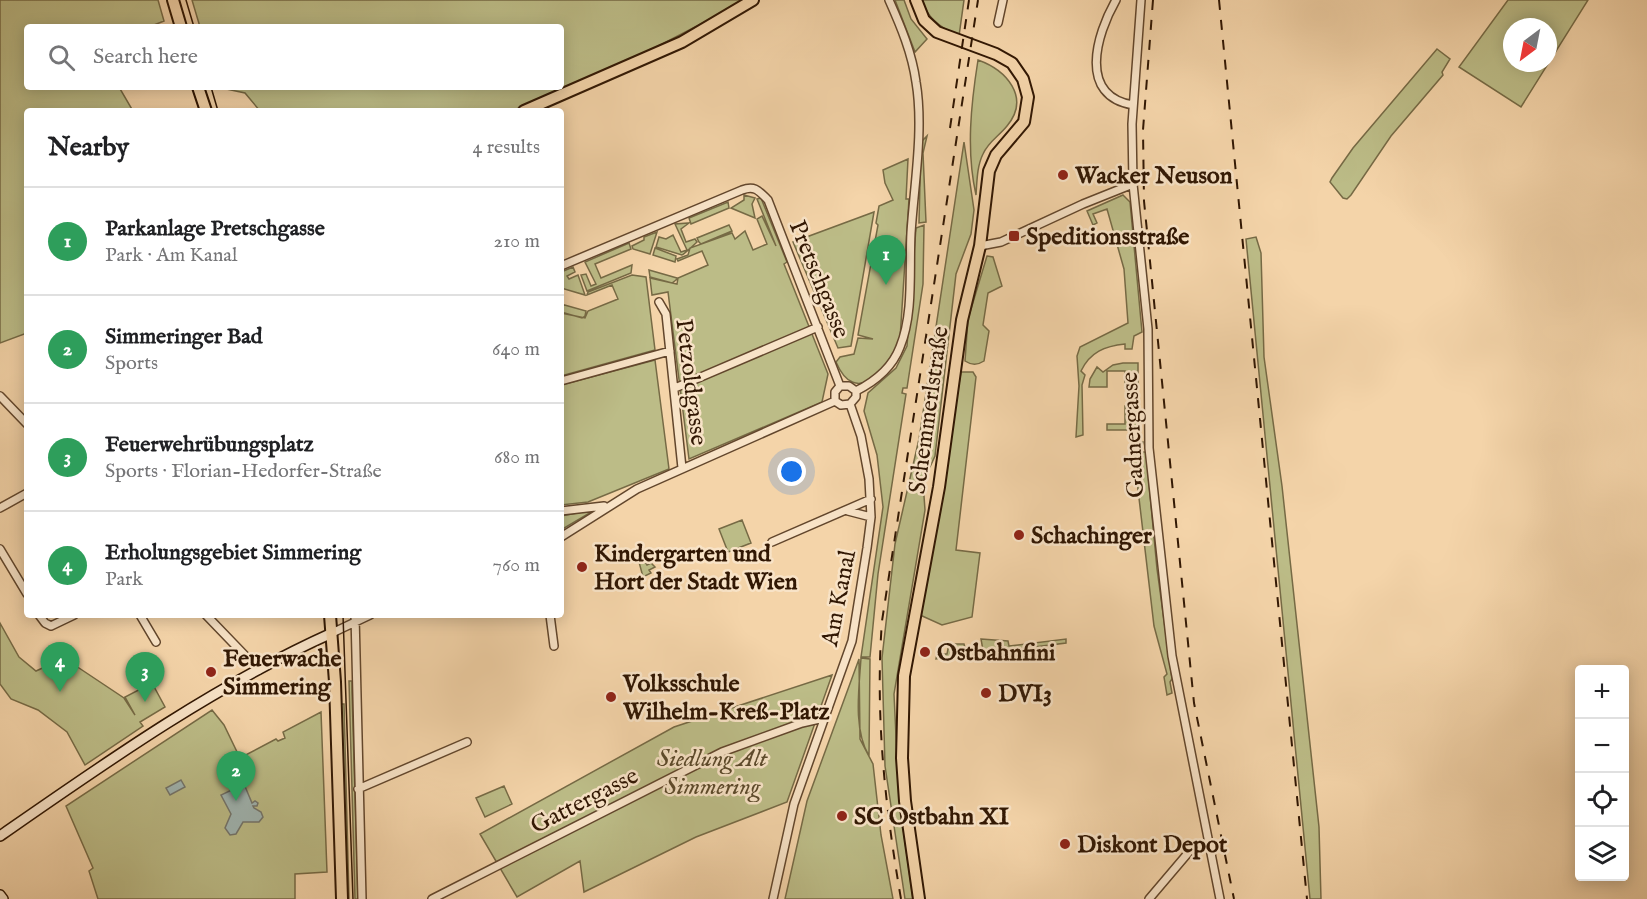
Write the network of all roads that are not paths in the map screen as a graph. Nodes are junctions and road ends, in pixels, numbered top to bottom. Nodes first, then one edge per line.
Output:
1 (173, 0) edge
2 (753, 0) edge
3 (889, 0) edge
4 (916, 0) edge
5 (1004, 0) edge
6 (1116, 0) edge
7 (1141, 0) edge
8 (998, 23) dead end
9 (180, 24) edge
10 (199, 90) edge
11 (1133, 105) junction
12 (205, 108) edge
13 (531, 108) edge
14 (1133, 184) junction
15 (981, 246) junction
16 (564, 265) edge
17 (659, 302) dead end
18 (818, 327) junction
19 (670, 351) junction
20 (564, 380) edge
21 (840, 386) junction
22 (675, 388) junction
23 (856, 391) junction
24 (0, 396) edge
25 (835, 401) junction
26 (850, 404) junction
27 (24, 421) edge
28 (682, 468) junction
29 (24, 495) edge
30 (871, 499) junction
31 (607, 506) junction
32 (0, 508) edge
33 (564, 511) edge
34 (848, 511) junction
35 (870, 517) junction
36 (564, 535) edge
37 (772, 542) dead end
38 (0, 549) edge
39 (24, 589) edge
40 (41, 618) edge
41 (68, 618) edge
42 (142, 618) edge
43 (209, 618) edge
44 (330, 618) edge
45 (355, 618) edge
46 (550, 618) edge
47 (332, 633) junction
48 (156, 642) dead end
49 (554, 646) dead end
50 (260, 670) junction
51 (824, 718) junction
52 (467, 742) dead end
53 (358, 789) junction
54 (0, 837) edge
55 (1210, 844) junction
56 (0, 895) edge
57 (3, 899) edge
58 (342, 899) edge
59 (362, 899) edge
60 (432, 899) edge
61 (773, 899) edge
62 (919, 899) edge
63 (1149, 899) edge
64 (1220, 899) edge

1 - 9 main road
2 - 13 main road
3 - 23 street
4 - 15 main road, Schemmerlstraße
5 - 8 street
6 - 11 street
7 - 11 street, Gadnergasse
10 - 12 main road
11 - 14 street, Gadnergasse
14 - 15 street
14 - 55 street, Gadnergasse
15 - 62 main road, Schemmerlstraße
16 - 18 street, Pretschgasse
17 - 19 street, Petzoldgasse
18 - 21 street, Pretschgasse
18 - 22 street
19 - 20 street
19 - 22 street, Petzoldgasse
21 - 23 street
21 - 25 street
22 - 28 street, Petzoldgasse
23 - 26 street
24 - 27 street
25 - 26 street
25 - 28 street
26 - 30 street, Am Kanal
28 - 31 street
29 - 32 street
30 - 34 street
30 - 35 street, Am Kanal
31 - 33 street
31 - 36 street
34 - 35 street
34 - 37 street
35 - 51 street, Am Kanal
38 - 39 street
40 - 41 street
42 - 48 street
43 - 50 street
44 - 47 main road
45 - 47 street
45 - 53 street
46 - 49 street
47 - 50 main road
47 - 58 main road
50 - 54 main road
51 - 60 street, Gattergasse
51 - 61 street, Am Kanal
52 - 53 street
53 - 59 street
55 - 63 street
55 - 64 street, Gadnergasse
56 - 57 main road

